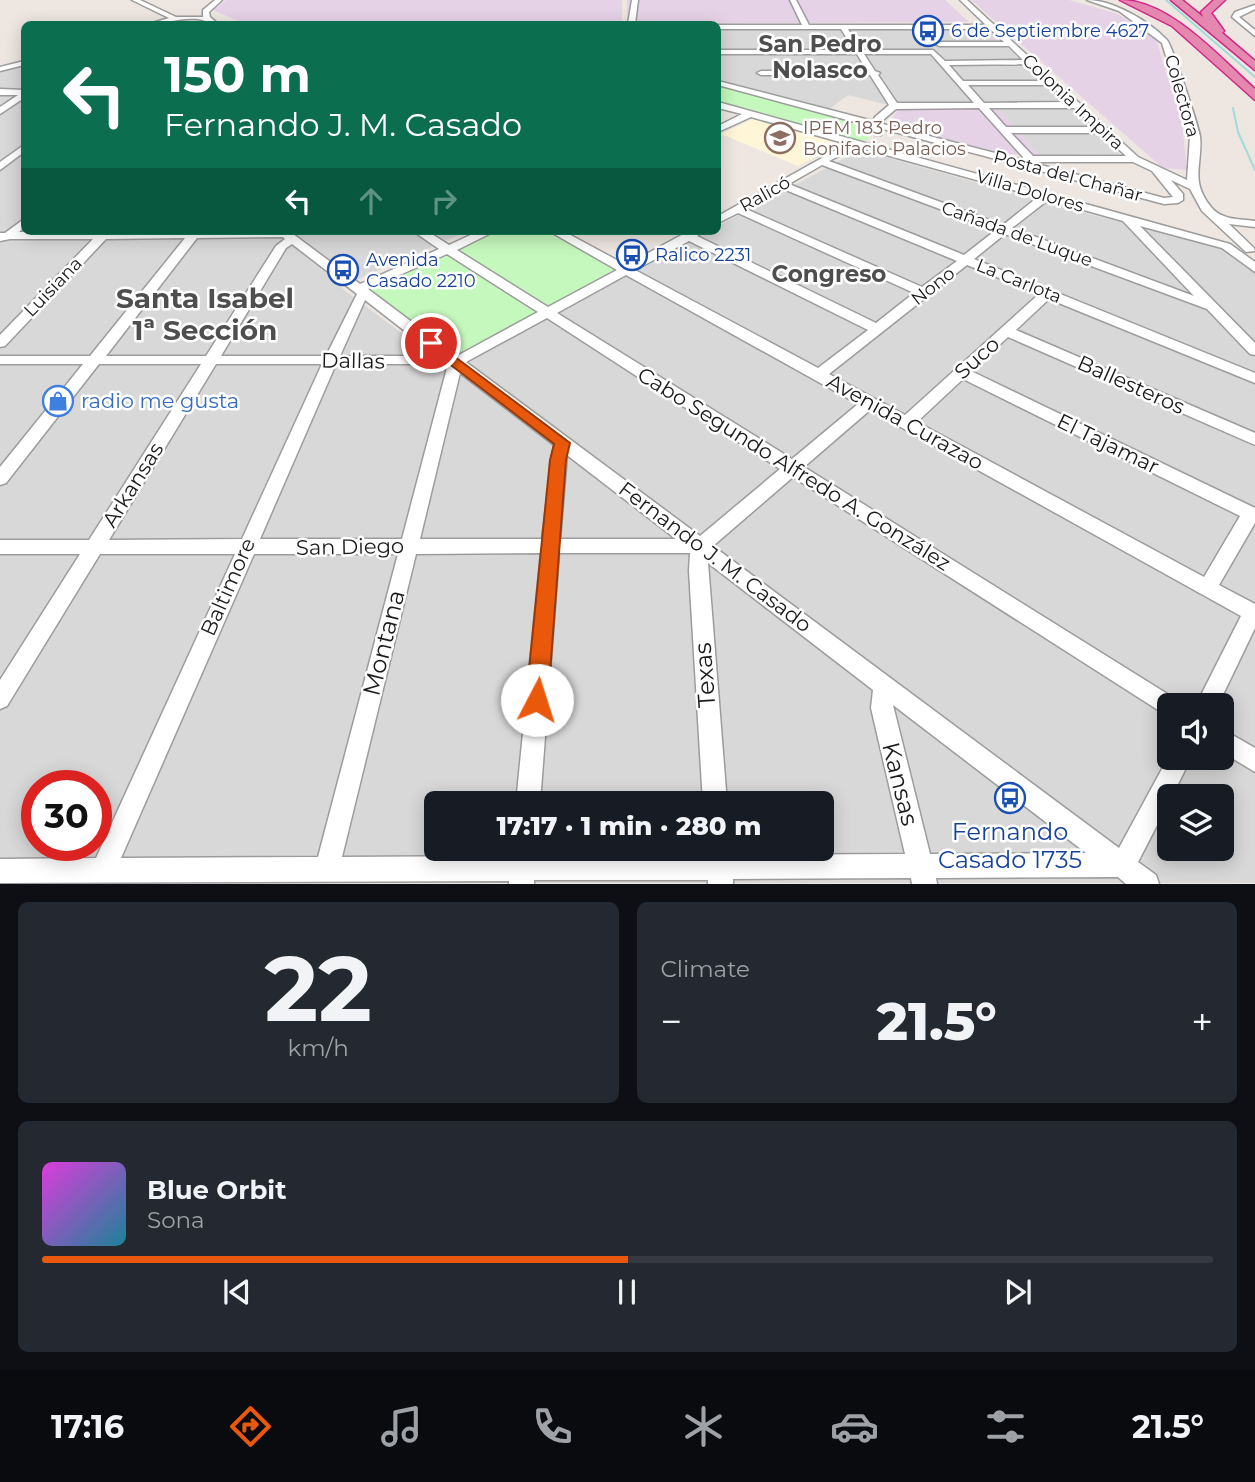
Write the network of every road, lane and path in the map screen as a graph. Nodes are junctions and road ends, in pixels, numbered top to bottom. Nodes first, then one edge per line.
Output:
1 (135, 0) edge
2 (219, 0) edge
3 (635, 0) edge
4 (793, 0) edge
5 (963, 0) edge
6 (1090, 0) edge
7 (1125, 0) edge
8 (1156, 0) edge
9 (1176, 0) edge
10 (1220, 0) edge
11 (1255, 6) edge
12 (207, 18) junction
13 (164, 19) junction
14 (159, 21) edge
15 (212, 21) edge
16 (632, 21) edge
17 (898, 26) junction
18 (721, 27) edge
19 (745, 27) junction
20 (793, 27) junction
21 (807, 27) junction
22 (844, 27) junction
23 (991, 27) junction
24 (1255, 34) edge
25 (904, 35) dead end
26 (911, 43) dead end
27 (1010, 44) junction
28 (936, 48) junction
29 (805, 51) junction
30 (721, 52) edge
31 (753, 52) junction
32 (861, 52) junction
33 (917, 52) junction
34 (945, 62) junction
35 (1030, 62) junction
36 (21, 64) edge
37 (1255, 65) edge
38 (0, 69) edge
39 (876, 73) junction
40 (761, 74) junction
41 (962, 83) junction
42 (1052, 83) junction
43 (721, 84) edge
44 (739, 89) junction
45 (1255, 89) edge
46 (0, 92) edge
47 (21, 93) edge
48 (21, 95) edge
49 (1255, 96) edge
50 (982, 105) junction
51 (1076, 105) junction
52 (721, 106) edge
53 (894, 106) junction
54 (0, 111) edge
55 (750, 114) junction
56 (878, 127) junction
57 (721, 128) edge
58 (1004, 130) junction
59 (1103, 130) junction
60 (859, 143) junction
61 (21, 152) edge
62 (21, 153) edge
63 (0, 154) edge
64 (1003, 159) junction
65 (1030, 159) junction
66 (1135, 159) junction
67 (824, 162) junction
68 (0, 167) edge
69 (1039, 170) junction
70 (1157, 171) junction
71 (782, 185) junction
72 (1194, 187) junction
73 (1046, 196) junction
74 (737, 209) junction
75 (721, 218) edge
76 (1126, 219) junction
77 (1215, 219) junction
78 (21, 224) edge
79 (1255, 224) edge
80 (1004, 229) junction
81 (84, 235) edge
82 (103, 235) edge
83 (194, 235) edge
84 (287, 235) edge
85 (425, 235) edge
86 (480, 235) edge
87 (562, 235) edge
88 (691, 235) edge
89 (695, 235) edge
90 (3, 239) edge
91 (448, 249) junction
92 (1253, 252) edge
93 (966, 260) junction
94 (1255, 268) edge
95 (626, 270) junction
96 (361, 291) junction
97 (924, 293) junction
98 (1048, 293) junction
99 (1210, 306) junction
100 (547, 312) junction
101 (877, 329) junction
102 (1007, 331) junction
103 (0, 343) edge
104 (1255, 351) edge
105 (0, 360) edge
106 (94, 360) junction
107 (331, 360) junction
108 (212, 361) junction
109 (455, 361) junction
110 (961, 372) junction
111 (819, 375) junction
112 (1255, 378) edge
113 (869, 403) junction
114 (905, 423) junction
115 (1255, 439) edge
116 (562, 443) junction
117 (793, 469) junction
118 (0, 479) edge
119 (1252, 515) edge
120 (409, 546) junction
121 (551, 546) junction
122 (699, 546) junction
123 (0, 547) edge
124 (93, 547) junction
125 (245, 548) junction
126 (1207, 588) junction
127 (1254, 613) edge
128 (884, 684) junction
129 (1213, 693) edge
130 (0, 699) edge
131 (1157, 699) edge
132 (1234, 748) edge
133 (1255, 761) edge
134 (1174, 770) edge
135 (529, 791) edge
136 (714, 791) edge
137 (720, 866) edge
138 (522, 867) edge
139 (0, 871) edge
140 (923, 874) edge
141 (1126, 874) edge
142 (100, 877) edge
143 (324, 877) edge
144 (1147, 884) edge

1 - 13 street
2 - 12 street
3 - 16 street
4 - 21 street
5 - 23 street, Colonia Impira
6 - 72 street, Colectora
7 - 49 highway
8 - 45 highway
9 - 37 highway
10 - 37 highway
11 - 24 street
12 - 13 street
12 - 15 street
13 - 14 street
17 - 22 street
17 - 23 street
17 - 25 street
18 - 19 street
19 - 20 street
19 - 31 street
20 - 21 street
20 - 29 street
21 - 22 street
22 - 32 street
23 - 27 street, Colonia Impira
26 - 33 street
27 - 28 street
27 - 35 street, Colonia Impira
28 - 33 street
28 - 34 street
29 - 31 street
29 - 32 street
30 - 31 street
31 - 40 street
32 - 33 street
32 - 39 street
34 - 35 street
34 - 41 street
35 - 42 street, Colonia Impira
36 - 38 street
39 - 40 street
39 - 53 street
40 - 44 street
41 - 42 street
41 - 50 street
42 - 51 street, Colonia Impira
43 - 44 street, Posta del Chañar
44 - 56 street, Posta del Chañar
46 - 47 street
48 - 54 street
50 - 51 street
50 - 53 street
50 - 58 street
51 - 59 street, Colonia Impira
52 - 55 street, Villa Dolores
53 - 56 street
55 - 57 street
55 - 60 street, Villa Dolores
56 - 60 street, Ralicó
56 - 64 street, Posta del Chañar
58 - 59 street
58 - 65 street
59 - 66 street, Colonia Impira
60 - 67 street, Ralicó
60 - 73 street, Villa Dolores
61 - 63 street
62 - 68 street
64 - 65 street
64 - 69 street, Posta del Chañar
65 - 66 street
65 - 69 street
66 - 70 street, Colonia Impira
67 - 71 street, Ralicó
67 - 80 street, Cañada de Luque
69 - 70 street, Posta del Chañar
70 - 72 street, Colonia Impira
71 - 74 street, Ralicó
71 - 93 street, La Carlota
72 - 77 street
73 - 76 street, Villa Dolores
73 - 80 street, Nono
74 - 75 street, Ralicó
74 - 97 street
76 - 94 street, Villa Dolores
76 - 99 street
77 - 79 street
77 - 92 street
78 - 90 street
80 - 93 street, Nono
80 - 99 street, Cañada de Luque
81 - 90 street
82 - 103 street, Luisiana
83 - 106 street
84 - 96 street, Fernando J. M. Casado
84 - 108 street, Arkansas
85 - 91 street, Cabo Segundo Alfredo A. González
86 - 91 street
87 - 95 street, Avenida Curazao
88 - 95 street
89 - 101 street
91 - 96 street
91 - 100 street, Cabo Segundo Alfredo A. González
93 - 97 street, Nono
93 - 98 street, La Carlota
95 - 100 street
95 - 111 street, Avenida Curazao
96 - 107 street, Baltimore
96 - 109 street, Fernando J. M. Casado
97 - 101 street, Nono
98 - 102 street, Suco
98 - 112 street, La Carlota
99 - 104 street
100 - 109 street
100 - 117 street, Cabo Segundo Alfredo A. González
101 - 111 street, Nono
102 - 110 street, Suco
102 - 115 street, Ballesteros
105 - 106 street, Dallas
106 - 108 street, Dallas
106 - 118 street
107 - 108 street, Dallas
107 - 109 street, Dallas
107 - 125 street, Baltimore
108 - 124 street, Arkansas
109 - 116 street, Fernando J. M. Casado
109 - 120 street, Montana
110 - 114 street, Suco
110 - 119 street, El Tajamar
111 - 113 street, Avenida Curazao
113 - 114 street, Avenida Curazao
113 - 117 street
114 - 126 street, Avenida Curazao
116 - 121 street
116 - 122 street, Fernando J. M. Casado
117 - 122 street
117 - 131 street, Cabo Segundo Alfredo A. González
119 - 126 street
120 - 121 street, San Diego
120 - 125 street, San Diego
120 - 143 street, Montana
121 - 122 street, San Diego
121 - 135 street
122 - 128 street, Fernando J. M. Casado
122 - 136 street, Texas
123 - 124 street, San Diego
124 - 125 street, San Diego
124 - 130 street, Arkansas
125 - 142 street, Baltimore
126 - 127 street, Avenida Curazao
127 - 129 street
128 - 140 street, Kansas
128 - 141 street, Fernando J. M. Casado
132 - 133 street
134 - 141 street
137 - 138 street
137 - 140 street
138 - 143 street
139 - 142 street
140 - 141 street
141 - 144 street, Fernando J. M. Casado
142 - 143 street

